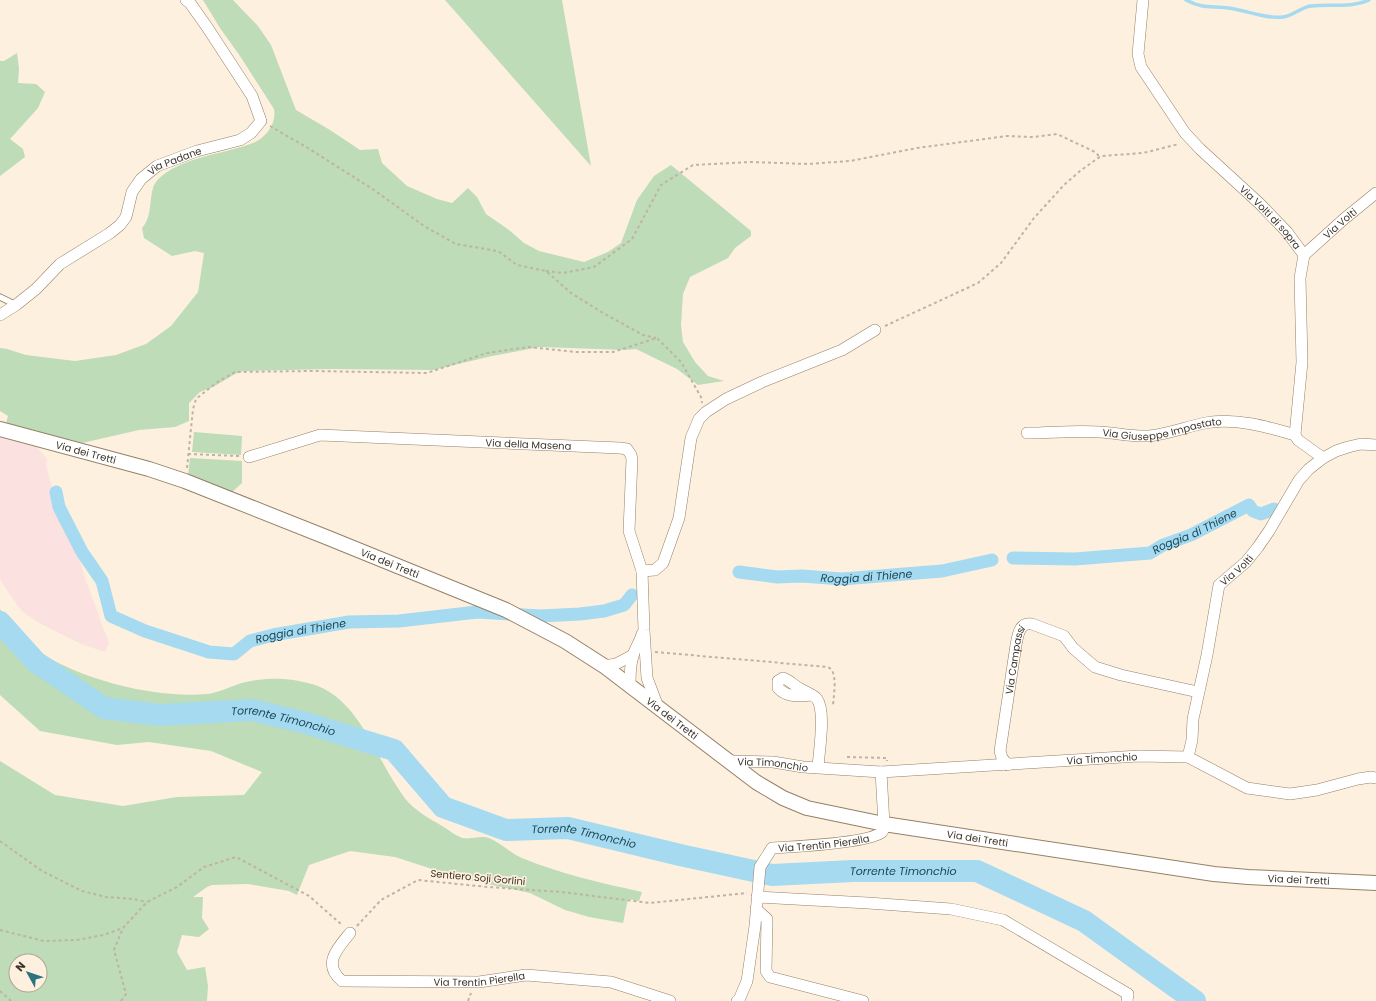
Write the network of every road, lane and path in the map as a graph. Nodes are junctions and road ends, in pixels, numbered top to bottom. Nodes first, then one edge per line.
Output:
1 (186, 0) edge
2 (1143, 0) edge
3 (260, 121) junction
4 (1192, 141) junction
5 (1098, 158) junction
6 (1376, 193) edge
7 (1304, 255) junction
8 (546, 272) junction
9 (0, 297) edge
10 (16, 305) junction
11 (0, 315) edge
12 (875, 330) joint
13 (657, 338) junction
14 (699, 419) junction
15 (0, 429) edge
16 (1027, 433) dead end
17 (1295, 435) junction
18 (1376, 445) edge
19 (188, 454) junction
20 (249, 457) joint
21 (1323, 458) junction
22 (185, 481) junction
23 (642, 571) junction
24 (644, 630) junction
25 (645, 649) junction
26 (633, 654) junction
27 (604, 666) junction
28 (630, 686) junction
29 (1198, 692) junction
30 (812, 695) dead end
31 (658, 707) junction
32 (1188, 757) junction
33 (728, 761) junction
34 (1008, 765) junction
35 (818, 768) junction
36 (881, 772) junction
37 (1376, 778) edge
38 (884, 824) junction
39 (0, 841) edge
40 (1376, 883) edge
41 (757, 896) junction
42 (147, 902) junction
43 (123, 928) junction
44 (0, 930) edge
45 (350, 933) junction
46 (0, 991) edge
47 (665, 1000) edge
48 (11, 1001) edge
49 (121, 1001) edge
50 (737, 1001) edge
51 (863, 1001) edge
52 (1127, 1001) edge

1 - 3 street
2 - 4 street, Via Volti di sopra
3 - 8 path
3 - 10 street, Via Padane
4 - 5 path
4 - 7 street, Via Volti di sopra
5 - 8 path
5 - 12 path
6 - 7 street, Via Volti
7 - 17 street, Via Volti di sopra
8 - 13 path
9 - 10 lane
10 - 11 street, Via Padane
12 - 14 street
13 - 14 path
13 - 19 path
14 - 23 street
15 - 22 street, Via dei Tretti
16 - 17 street, Via Giuseppe Impastato
17 - 21 street
18 - 21 street, Via Volti
19 - 20 path
19 - 22 path
20 - 23 street, Via della Masena
21 - 29 street, Via Volti
22 - 27 street, Via dei Tretti
23 - 24 street, Via della Masena
24 - 25 street, Via della Masena
24 - 26 street, Via della Masena
25 - 28 street, Via della Masena
25 - 31 street, Via della Masena
26 - 27 street
26 - 28 street, Via della Masena
27 - 28 street, Via dei Tretti
28 - 31 street, Via dei Tretti
29 - 32 street, Via Volti
29 - 34 street, Via Campassi
30 - 35 street, Via Timonchio
31 - 33 street, Via dei Tretti
32 - 34 street, Via Timonchio
32 - 37 street, Via Timonchio
33 - 35 street, Via Timonchio
33 - 38 street, Via dei Tretti
34 - 36 street, Via Timonchio
35 - 36 street, Via Timonchio
36 - 38 street
38 - 40 street, Via dei Tretti
38 - 41 street, Via Trentin Pierella
39 - 42 path
41 - 45 path, Sentiero Soji Gorlini
41 - 50 street, Via Trentin Pierella
41 - 51 street
41 - 52 street
42 - 43 path
42 - 45 path
43 - 44 path
43 - 49 path
45 - 47 street, Via Trentin Pierella
46 - 48 path

